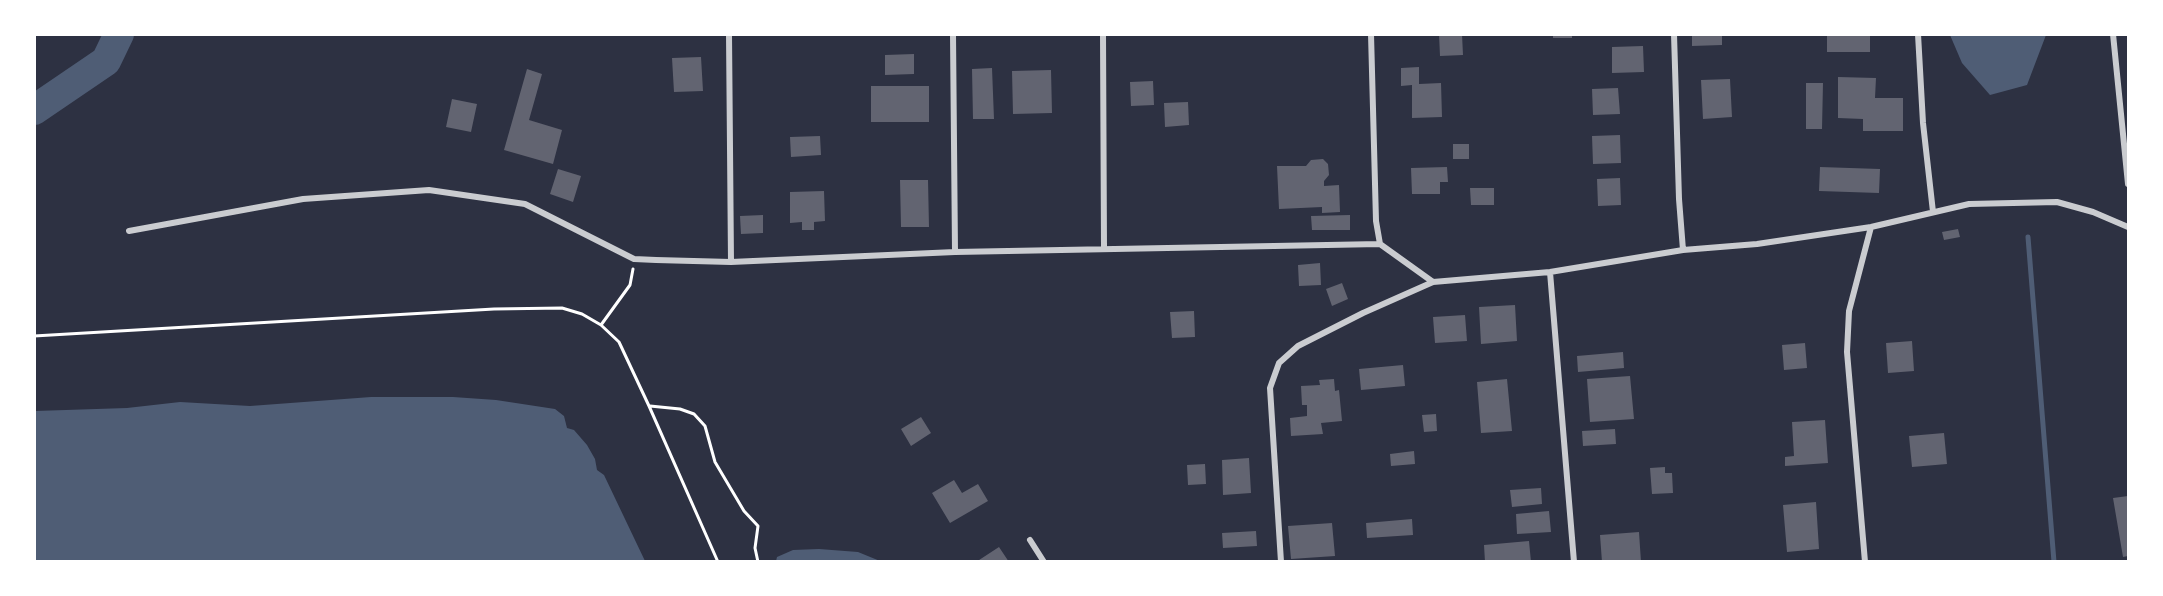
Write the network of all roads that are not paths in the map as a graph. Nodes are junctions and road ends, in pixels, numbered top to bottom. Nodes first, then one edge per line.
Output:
1 (729, 34) edge
2 (953, 34) edge
3 (1103, 34) edge
4 (1371, 34) edge
5 (1674, 34) edge
6 (1918, 34) edge
7 (2113, 34) edge
8 (2128, 184) edge
9 (1933, 212) junction
10 (2128, 226) edge
11 (1871, 227) junction
12 (129, 231) dead end
13 (1380, 244) junction
14 (1104, 249) junction
15 (1683, 250) junction
16 (955, 252) junction
17 (731, 262) junction
18 (1550, 272) junction
19 (1433, 282) junction
20 (1030, 540) dead end
21 (1044, 561) edge
22 (1281, 561) edge
23 (1574, 561) edge
24 (1865, 561) edge

1 - 17 street
2 - 16 street
3 - 14 street
4 - 13 street
5 - 15 street
6 - 9 street
7 - 8 street
9 - 10 street
9 - 11 street
11 - 15 street
11 - 24 street
12 - 17 street
13 - 14 street
13 - 19 street
14 - 16 street
15 - 18 street
16 - 17 street
18 - 19 street
18 - 23 street
19 - 22 street
20 - 21 street

